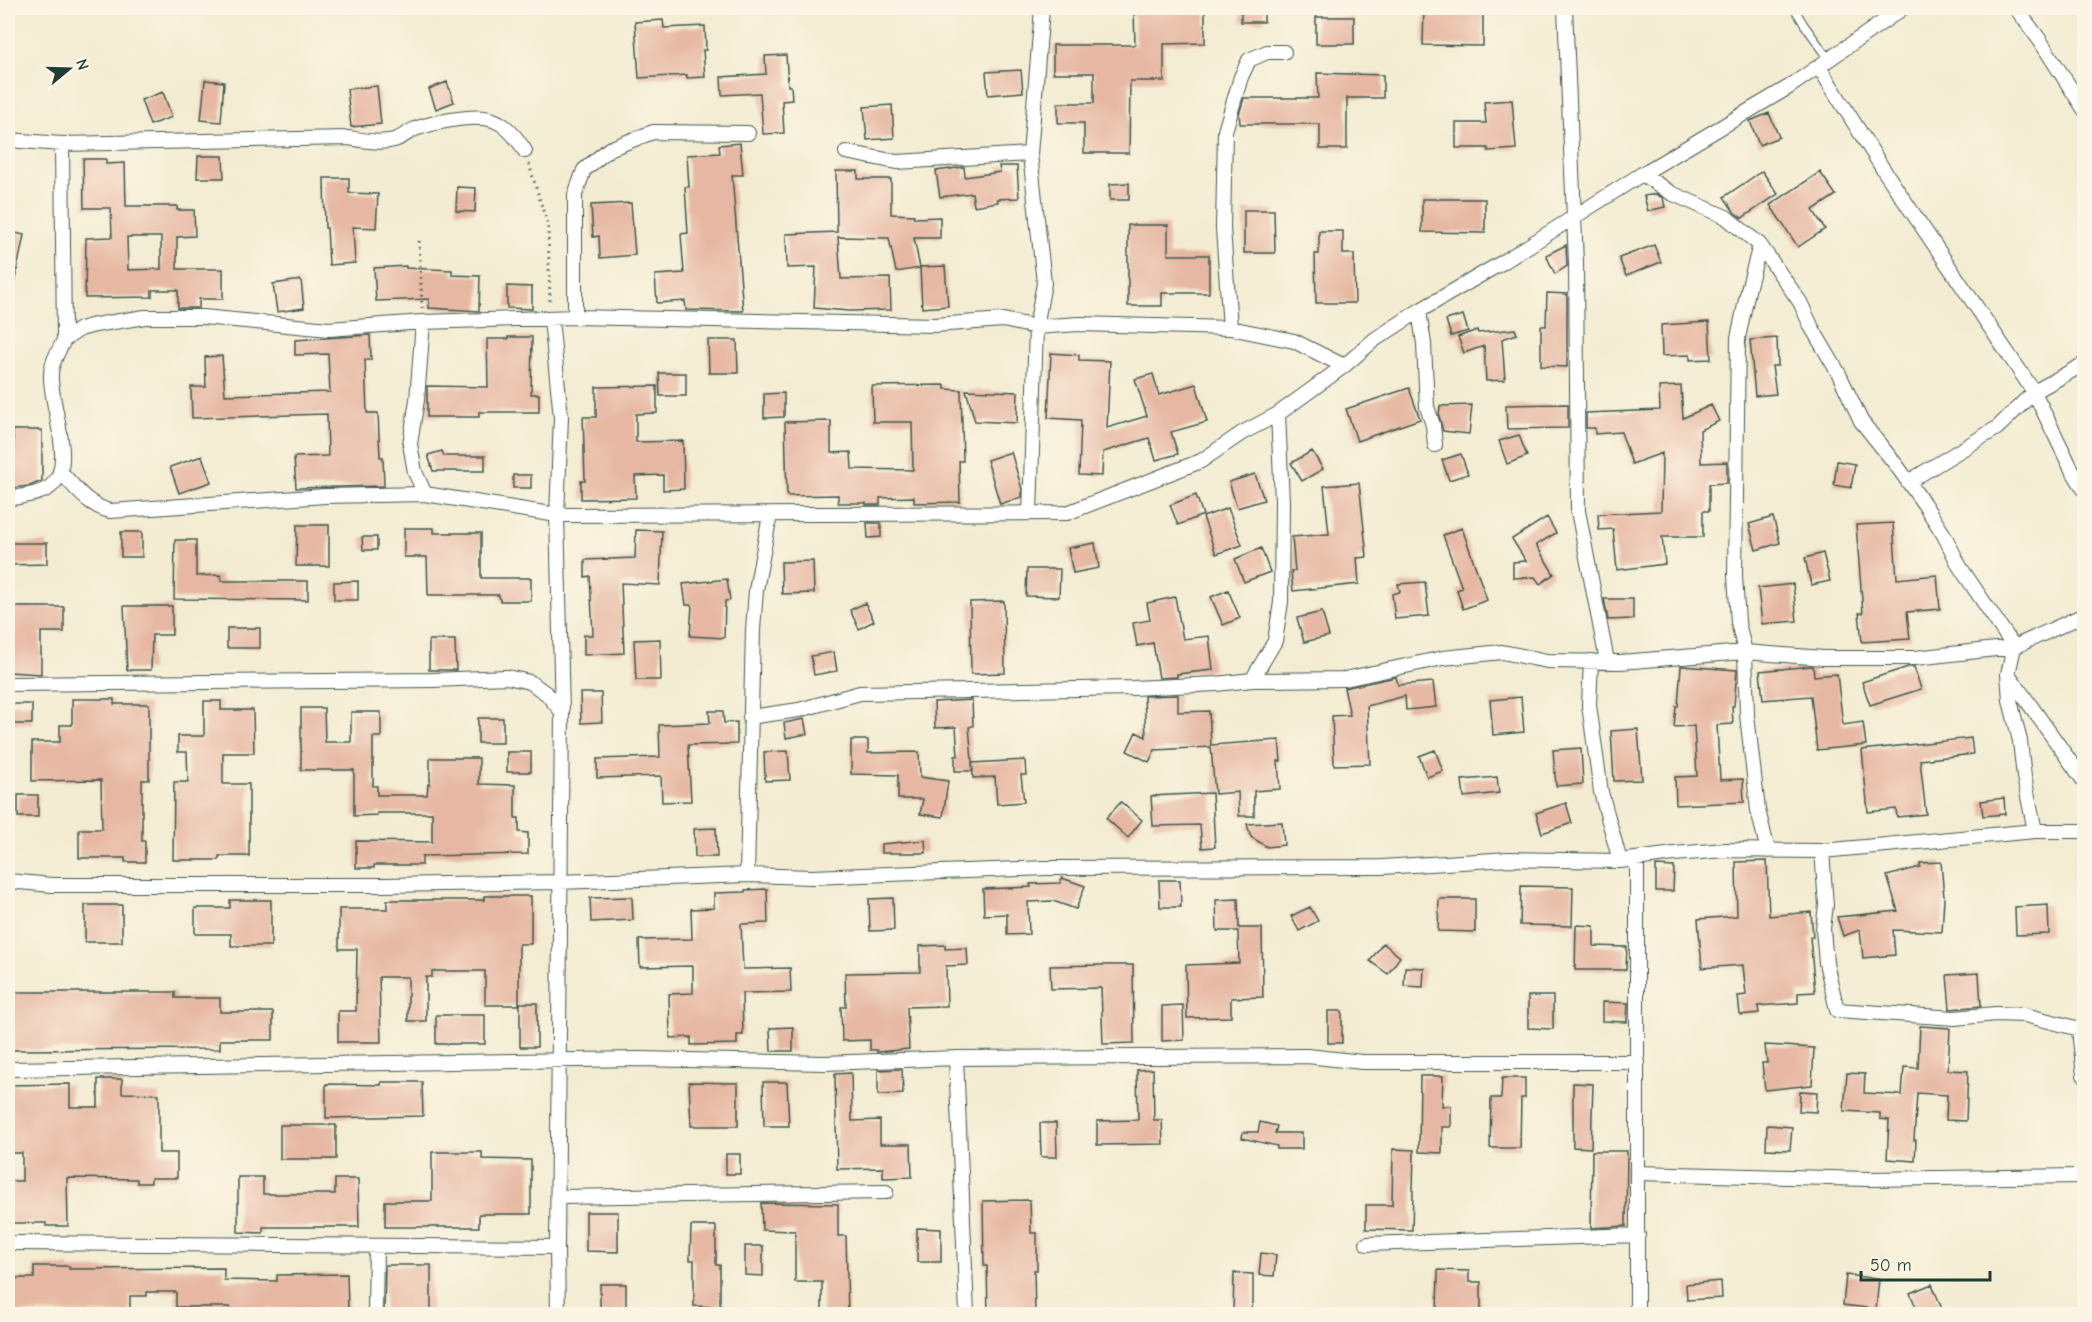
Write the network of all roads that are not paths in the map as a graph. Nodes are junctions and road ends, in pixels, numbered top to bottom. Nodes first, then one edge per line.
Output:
1 (1566, 8) edge
2 (1794, 8) edge
3 (1903, 8) edge
4 (2016, 8) edge
5 (1042, 9) dead end
6 (1284, 52) dead end
7 (1824, 63) junction
8 (2085, 109) edge
9 (748, 134) dead end
10 (8, 140) edge
11 (62, 144) junction
12 (525, 151) road end
13 (846, 152) dead end
14 (1030, 154) junction
15 (1642, 174) junction
16 (1574, 217) junction
17 (1760, 246) junction
18 (1419, 311) junction
19 (575, 317) junction
20 (551, 319) junction
21 (423, 322) junction
22 (1036, 327) junction
23 (1230, 328) junction
24 (64, 340) junction
25 (2085, 364) edge
26 (1344, 366) junction
27 (2034, 392) junction
28 (1278, 414) junction
29 (1435, 446) dead end
30 (60, 471) junction
31 (1908, 482) junction
32 (2085, 489) edge
33 (425, 494) junction
34 (8, 499) edge
35 (1030, 513) junction
36 (557, 515) junction
37 (770, 515) junction
38 (2085, 615) edge
39 (2014, 647) junction
40 (1745, 652) junction
41 (1591, 661) junction
42 (1606, 661) junction
43 (2008, 674) junction
44 (1252, 680) junction
45 (8, 684) edge
46 (562, 712) junction
47 (750, 717) junction
48 (2085, 781) edge
49 (2034, 831) junction
50 (2085, 831) edge
51 (1768, 851) junction
52 (1822, 851) junction
53 (1637, 860) junction
54 (1620, 861) junction
55 (747, 874) junction
56 (8, 881) edge
57 (560, 882) junction
58 (2082, 1030) edge
59 (956, 1058) junction
60 (559, 1060) junction
61 (1638, 1062) junction
62 (8, 1069) edge
63 (2085, 1075) edge
64 (1638, 1173) junction
65 (2085, 1176) edge
66 (886, 1192) dead end
67 (558, 1197) junction
68 (1638, 1235) junction
69 (8, 1243) edge
70 (1367, 1244) dead end
71 (376, 1246) junction
72 (556, 1247) junction
73 (375, 1314) edge
74 (558, 1314) edge
75 (967, 1314) edge
76 (1637, 1314) edge

1 - 16 street
2 - 7 lane
3 - 7 street
4 - 8 street
5 - 14 street
6 - 23 street
7 - 15 street
7 - 27 street
9 - 19 street
10 - 11 street
11 - 12 street
11 - 24 street
13 - 14 street
14 - 22 street
15 - 16 street
15 - 17 street
16 - 18 street
16 - 42 street
17 - 31 street
17 - 40 street
18 - 26 street
18 - 29 street
19 - 20 street
19 - 22 street
20 - 21 street
20 - 36 street
21 - 24 street
21 - 33 street
22 - 23 street
22 - 35 street
23 - 26 street
24 - 30 street
25 - 27 street
26 - 28 street
27 - 31 street
27 - 32 street
28 - 35 street
28 - 44 street
30 - 33 street
30 - 34 street
31 - 39 street
33 - 36 street
35 - 37 street
36 - 37 street
36 - 46 street
37 - 47 street
38 - 39 street
39 - 40 street
39 - 43 street
40 - 42 street
40 - 51 street
41 - 42 street
41 - 44 street
41 - 54 street
43 - 48 street
43 - 49 street
44 - 47 street
45 - 46 street
46 - 57 street
47 - 55 street
49 - 50 street
49 - 52 street
51 - 52 street
51 - 53 street
52 - 58 street
53 - 54 street
53 - 61 street
54 - 55 street
55 - 57 street
56 - 57 street
57 - 60 street
58 - 63 street
59 - 60 street
59 - 61 street
59 - 75 street
60 - 62 street
60 - 67 street
61 - 64 street
64 - 65 street
64 - 68 street
66 - 67 street
67 - 72 street
68 - 70 street
68 - 76 street
69 - 71 street
71 - 72 street
71 - 73 street
72 - 74 street

